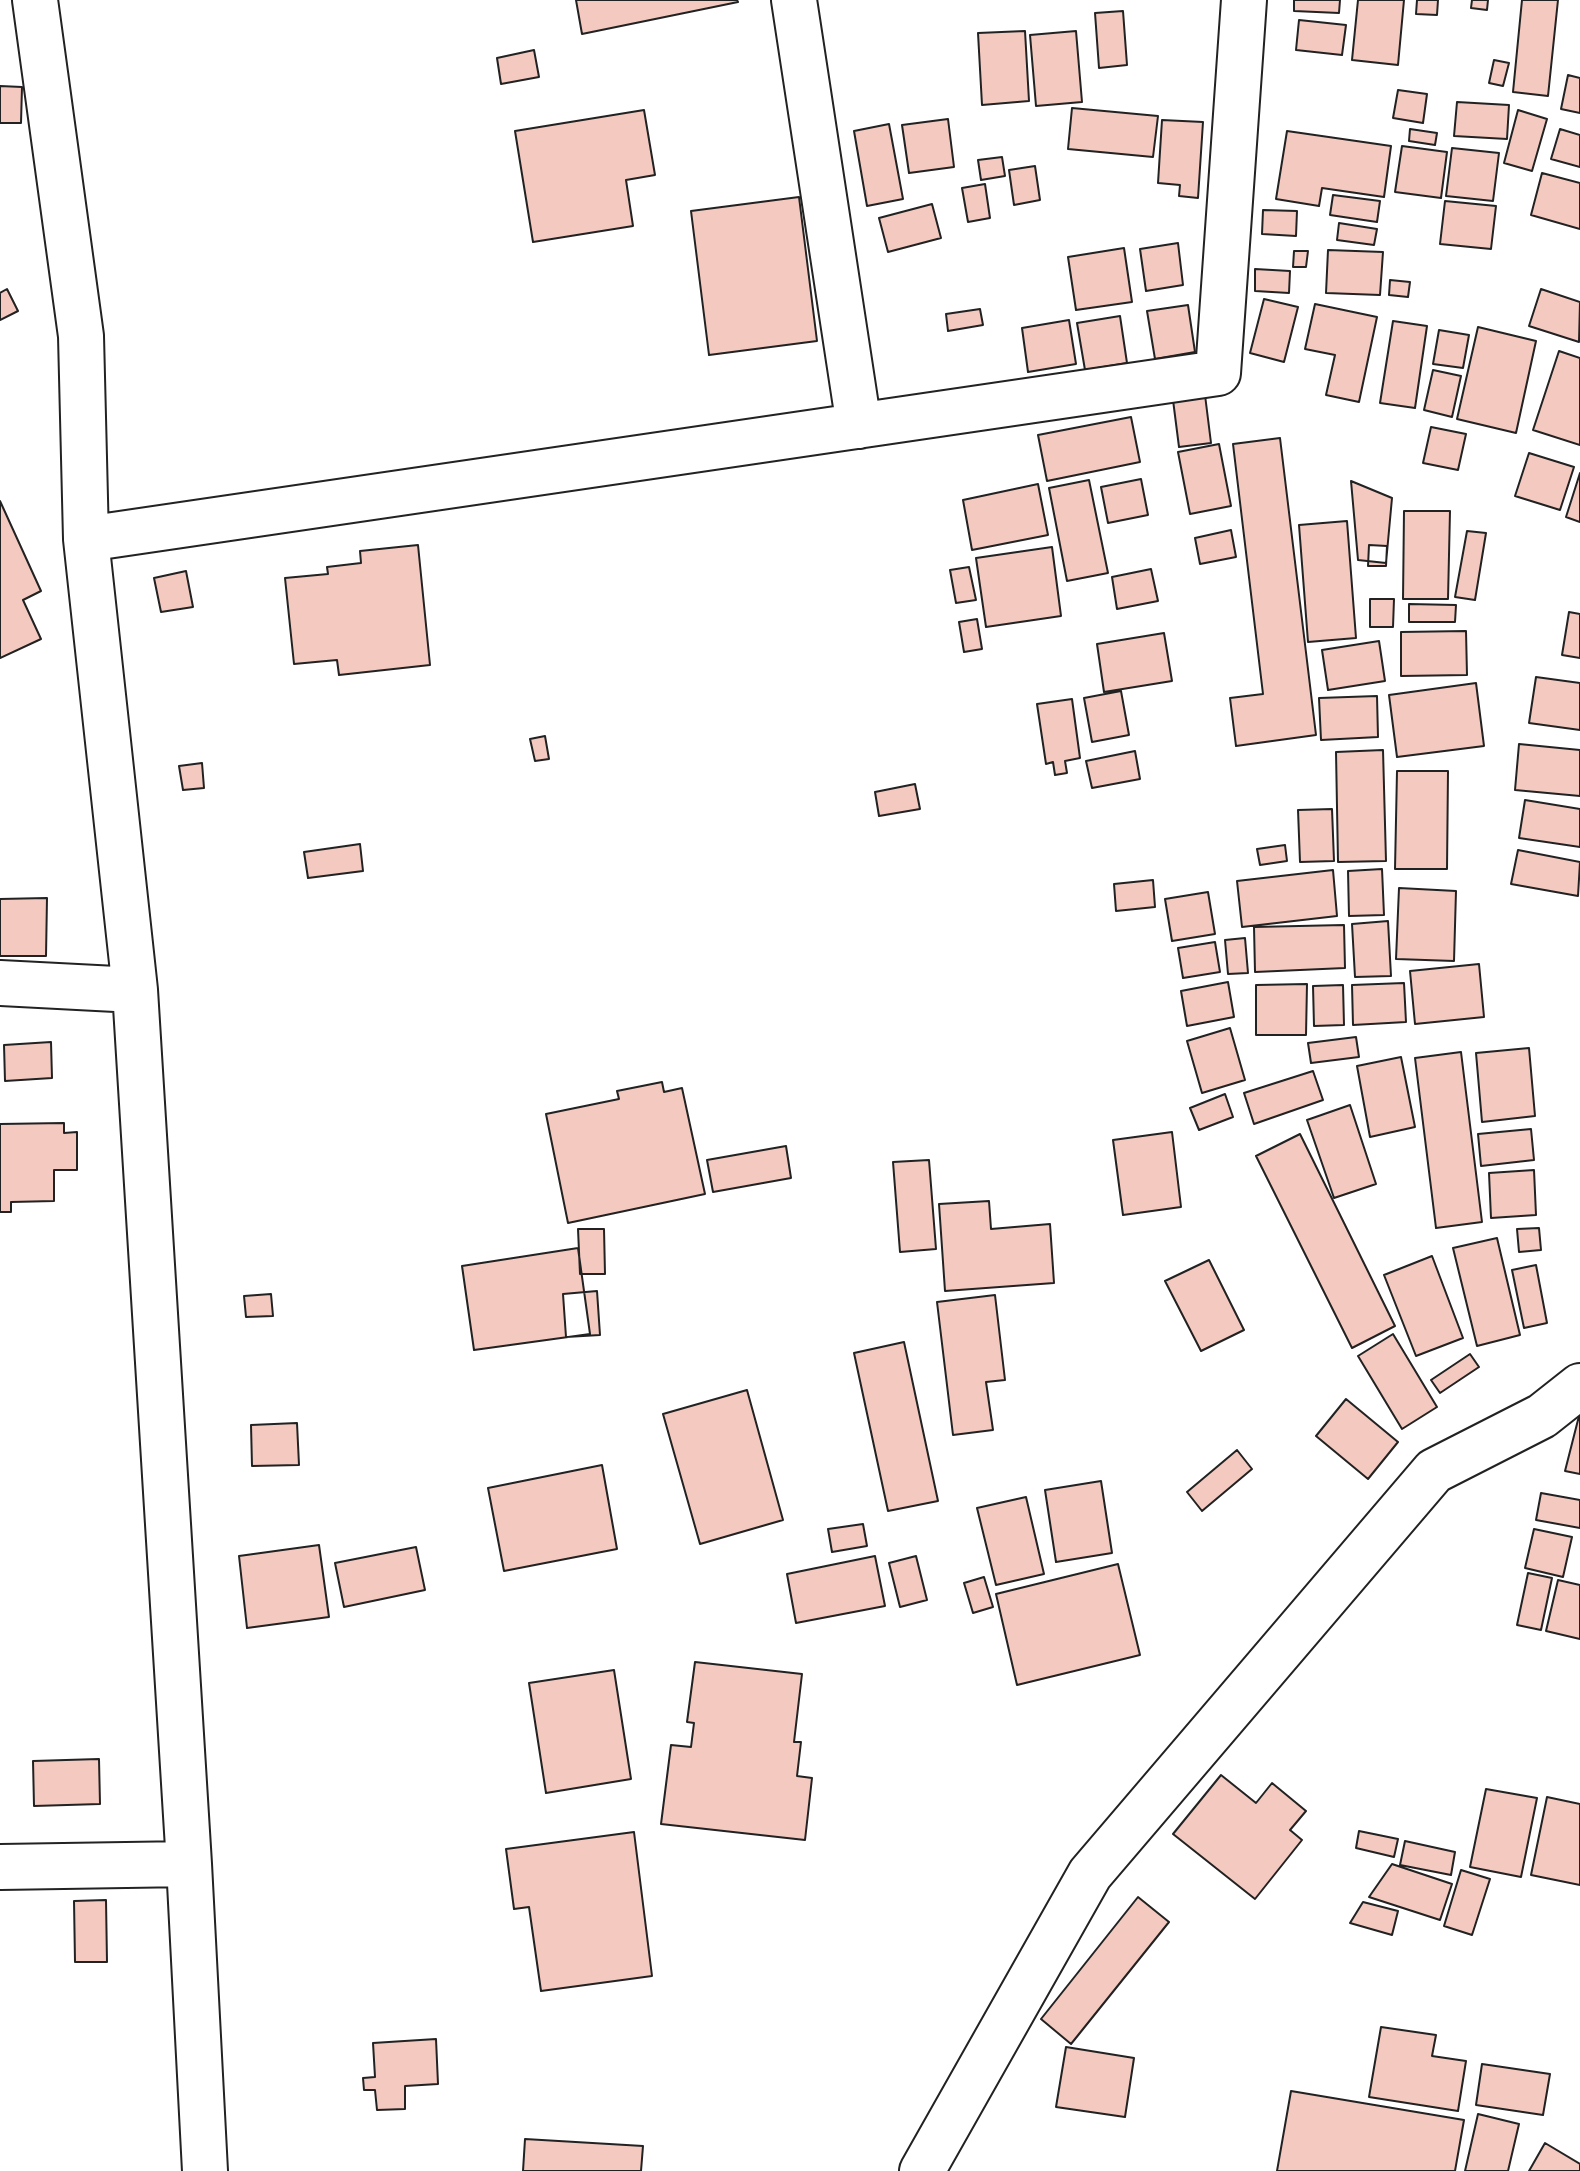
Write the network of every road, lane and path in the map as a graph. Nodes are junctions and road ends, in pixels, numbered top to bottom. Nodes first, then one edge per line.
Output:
1 (35, 0) edge
2 (794, 0) edge
3 (1244, 0) edge
4 (859, 426) junction
5 (86, 539) junction
6 (0, 983) edge
7 (135, 990) junction
8 (1580, 1386) edge
9 (189, 1864) junction
10 (0, 1867) edge
11 (205, 2171) edge
12 (922, 2171) edge

1 - 5 street
2 - 4 street
3 - 4 street
4 - 5 street
5 - 7 street
6 - 7 street
7 - 9 street
8 - 12 street
9 - 10 street
9 - 11 street

